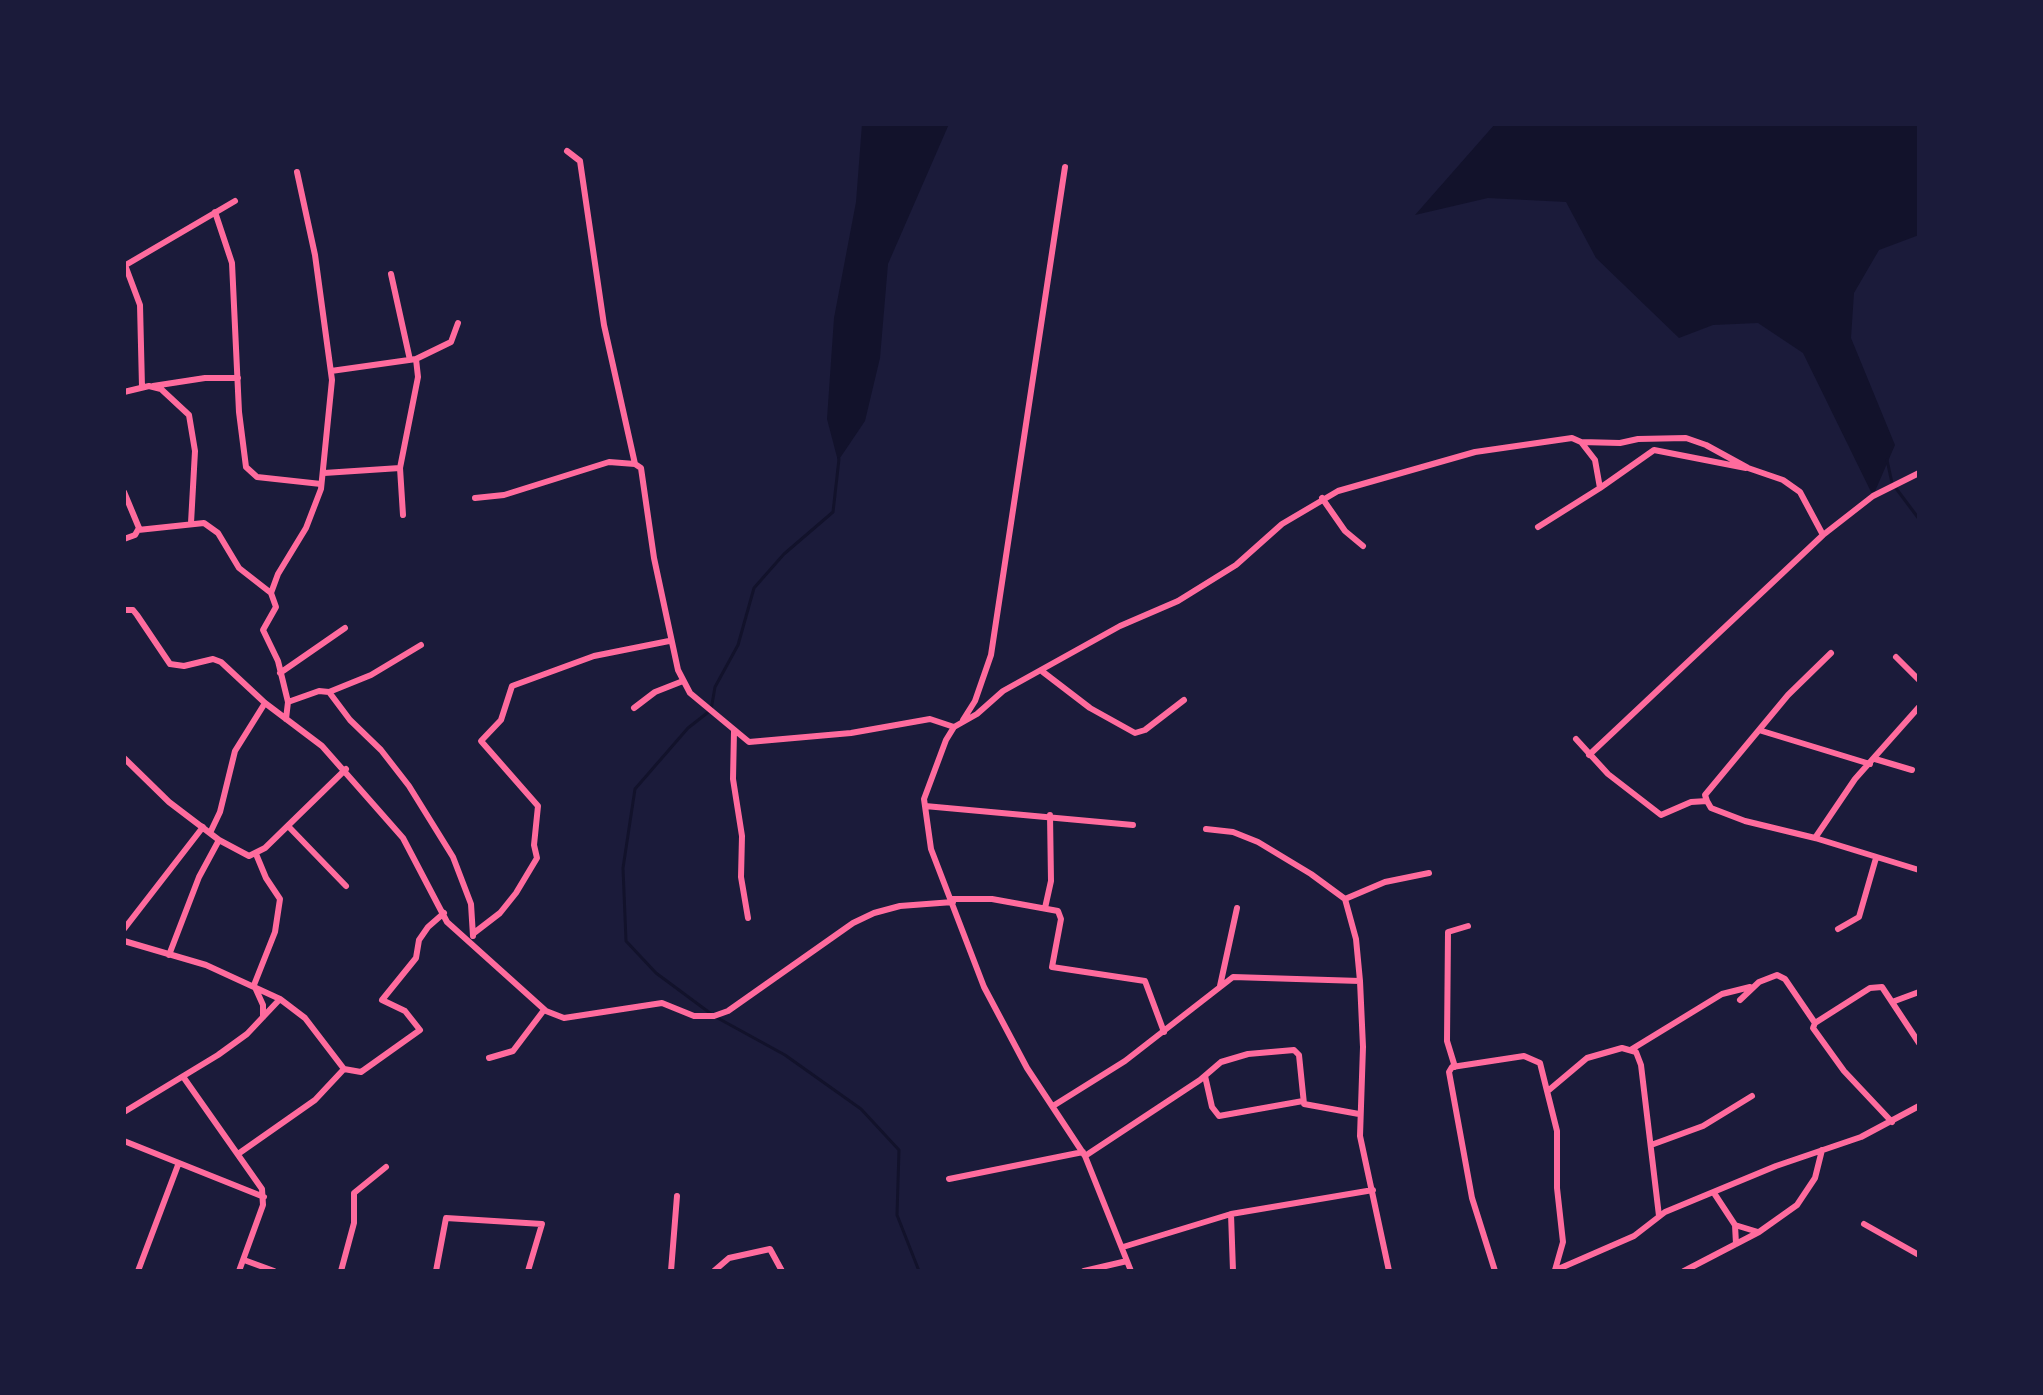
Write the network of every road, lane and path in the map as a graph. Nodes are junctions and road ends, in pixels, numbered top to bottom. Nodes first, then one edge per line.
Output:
1 (567, 151) dead end
2 (1065, 167) dead end
3 (297, 172) dead end
4 (235, 201) dead end
5 (215, 212) junction
6 (125, 265) edge
7 (391, 274) dead end
8 (458, 323) dead end
9 (413, 359) junction
10 (331, 371) junction
11 (238, 378) junction
12 (146, 387) junction
13 (124, 392) edge
14 (1581, 442) junction
15 (635, 464) junction
16 (400, 468) junction
17 (1748, 468) junction
18 (324, 473) junction
19 (1919, 473) edge
20 (321, 484) junction
21 (1600, 488) junction
22 (124, 492) edge
23 (475, 498) dead end
24 (1322, 498) junction
25 (403, 515) dead end
26 (191, 523) junction
27 (1538, 527) dead end
28 (138, 530) junction
29 (1823, 535) junction
30 (124, 539) edge
31 (1363, 546) dead end
32 (271, 593) junction
33 (124, 599) edge
34 (126, 609) edge
35 (345, 628) dead end
36 (669, 641) junction
37 (421, 645) dead end
38 (1831, 653) dead end
39 (1896, 657) dead end
40 (1043, 672) junction
41 (280, 673) junction
42 (1919, 680) edge
43 (683, 681) junction
44 (329, 692) junction
45 (1184, 700) dead end
46 (288, 702) junction
47 (265, 703) junction
48 (1919, 707) edge
49 (634, 708) dead end
50 (286, 719) junction
51 (957, 725) junction
52 (734, 730) junction
53 (1762, 731) junction
54 (1576, 739) dead end
55 (1589, 755) junction
56 (124, 758) edge
57 (1872, 761) junction
58 (131, 766) junction
59 (346, 769) junction
60 (1912, 770) dead end
61 (124, 773) edge
62 (1707, 801) junction
63 (925, 806) junction
64 (1050, 815) junction
65 (1133, 825) dead end
66 (288, 826) junction
67 (203, 827) junction
68 (1206, 829) dead end
69 (210, 833) junction
70 (1815, 838) junction
71 (219, 840) junction
72 (256, 854) junction
73 (1876, 858) junction
74 (1919, 870) edge
75 (1429, 873) dead end
76 (346, 886) dead end
77 (1345, 899) junction
78 (953, 901) junction
79 (1045, 908) junction
80 (1237, 908) dead end
81 (444, 913) junction
82 (748, 918) dead end
83 (1468, 926) dead end
84 (124, 929) edge
85 (1838, 929) dead end
86 (474, 933) junction
87 (124, 941) edge
88 (473, 943) junction
89 (169, 955) junction
90 (1360, 981) junction
91 (254, 985) junction
92 (1220, 986) junction
93 (1750, 987) junction
94 (1919, 992) edge
95 (280, 999) junction
96 (1740, 1000) dead end
97 (1892, 1002) junction
98 (544, 1010) junction
99 (263, 1017) junction
100 (1815, 1023) junction
101 (1164, 1032) junction
102 (1919, 1043) edge
103 (1632, 1049) junction
104 (489, 1058) dead end
105 (1455, 1067) junction
106 (344, 1069) junction
107 (1205, 1076) junction
108 (184, 1078) junction
109 (1549, 1090) junction
110 (1752, 1096) dead end
111 (1303, 1101) junction
112 (1053, 1106) junction
113 (1919, 1106) edge
114 (124, 1112) edge
115 (1359, 1114) junction
116 (1892, 1122) junction
117 (124, 1141) edge
118 (1651, 1145) junction
119 (1822, 1150) junction
120 (238, 1154) junction
121 (1084, 1154) junction
122 (178, 1165) junction
123 (386, 1167) dead end
124 (949, 1179) dead end
125 (1373, 1190) junction
126 (1714, 1193) junction
127 (677, 1196) dead end
128 (264, 1197) junction
129 (1657, 1202) junction
130 (1672, 1209) junction
131 (1231, 1214) junction
132 (1659, 1216) junction
133 (1864, 1224) dead end
134 (1735, 1225) junction
135 (1759, 1232) junction
136 (1736, 1244) junction
137 (1123, 1247) junction
138 (1919, 1255) edge
139 (244, 1260) junction
140 (1127, 1261) junction
141 (1554, 1270) edge
142 (138, 1271) edge
143 (239, 1271) edge
144 (274, 1271) edge
145 (341, 1271) edge
146 (436, 1271) edge
147 (528, 1271) edge
148 (671, 1271) edge
149 (714, 1271) edge
150 (782, 1271) edge
151 (1084, 1271) edge
152 (1131, 1271) edge
153 (1233, 1271) edge
154 (1389, 1271) edge
155 (1495, 1271) edge
156 (1684, 1271) edge

1 - 15 street
2 - 51 street
3 - 10 street
4 - 5 street
5 - 6 street
5 - 11 street
6 - 12 street
7 - 9 street
8 - 9 street
9 - 10 street
9 - 16 street
10 - 18 street
11 - 12 street
11 - 20 street
12 - 13 street
12 - 26 street
14 - 17 street
14 - 21 street
14 - 24 street
15 - 23 street
15 - 36 street
16 - 18 street
16 - 25 street
17 - 21 street
17 - 29 street
18 - 20 street
19 - 29 street
20 - 32 street
21 - 27 street
22 - 28 street
24 - 31 street
24 - 40 street
26 - 28 street
26 - 32 street
28 - 30 street
29 - 55 street
32 - 41 street
33 - 34 street
34 - 47 street
35 - 41 street
36 - 43 street
36 - 86 street
37 - 44 street
38 - 53 street
39 - 42 street
40 - 45 street
40 - 51 street
41 - 46 street
43 - 49 street
43 - 52 street
44 - 46 street
44 - 86 street
46 - 50 street
47 - 50 street
47 - 69 street
48 - 57 street
50 - 59 street
51 - 52 street
51 - 63 street
52 - 82 street
53 - 57 street
53 - 62 street
54 - 55 street
55 - 62 street
56 - 58 street
57 - 60 street
57 - 70 street
58 - 61 street
58 - 67 street
59 - 66 street
59 - 81 street
62 - 70 street
63 - 64 street
63 - 78 street
64 - 65 street
64 - 79 street
66 - 72 street
66 - 76 street
67 - 69 street
67 - 84 street
68 - 77 street
69 - 71 street
70 - 73 street
71 - 72 street
71 - 89 street
72 - 91 street
73 - 74 street
73 - 85 street
75 - 77 street
77 - 90 street
78 - 79 street
78 - 98 street
78 - 112 street
79 - 101 street
80 - 92 street
81 - 88 street
81 - 106 street
83 - 105 street
86 - 88 street
87 - 89 street
88 - 98 street
89 - 91 street
90 - 92 street
90 - 115 street
91 - 95 street
91 - 99 street
92 - 101 street
93 - 96 street
93 - 100 street
93 - 103 street
94 - 97 street
95 - 99 street
95 - 106 street
97 - 100 street
97 - 102 street
98 - 104 street
99 - 108 street
100 - 116 street
101 - 112 street
103 - 109 street
103 - 118 street
105 - 109 street
105 - 155 street
106 - 120 street
107 - 111 street
107 - 111 street
107 - 121 street
108 - 114 street
108 - 120 street
109 - 141 street
110 - 118 street
111 - 115 street
112 - 121 street
113 - 116 street
115 - 125 street
116 - 119 street
117 - 122 street
118 - 129 street
119 - 126 street
119 - 135 street
120 - 128 street
121 - 124 street
121 - 137 street
122 - 128 street
122 - 142 street
123 - 145 street
125 - 131 street
125 - 154 street
126 - 130 street
126 - 134 street
127 - 148 street
128 - 139 street
129 - 130 street
129 - 132 street
130 - 132 street
131 - 137 street
131 - 153 street
132 - 141 street
133 - 138 street
134 - 135 street
134 - 136 street
135 - 136 street
136 - 156 street
137 - 140 street
139 - 143 street
139 - 144 street
140 - 151 street
140 - 152 street
146 - 147 street
149 - 150 street

